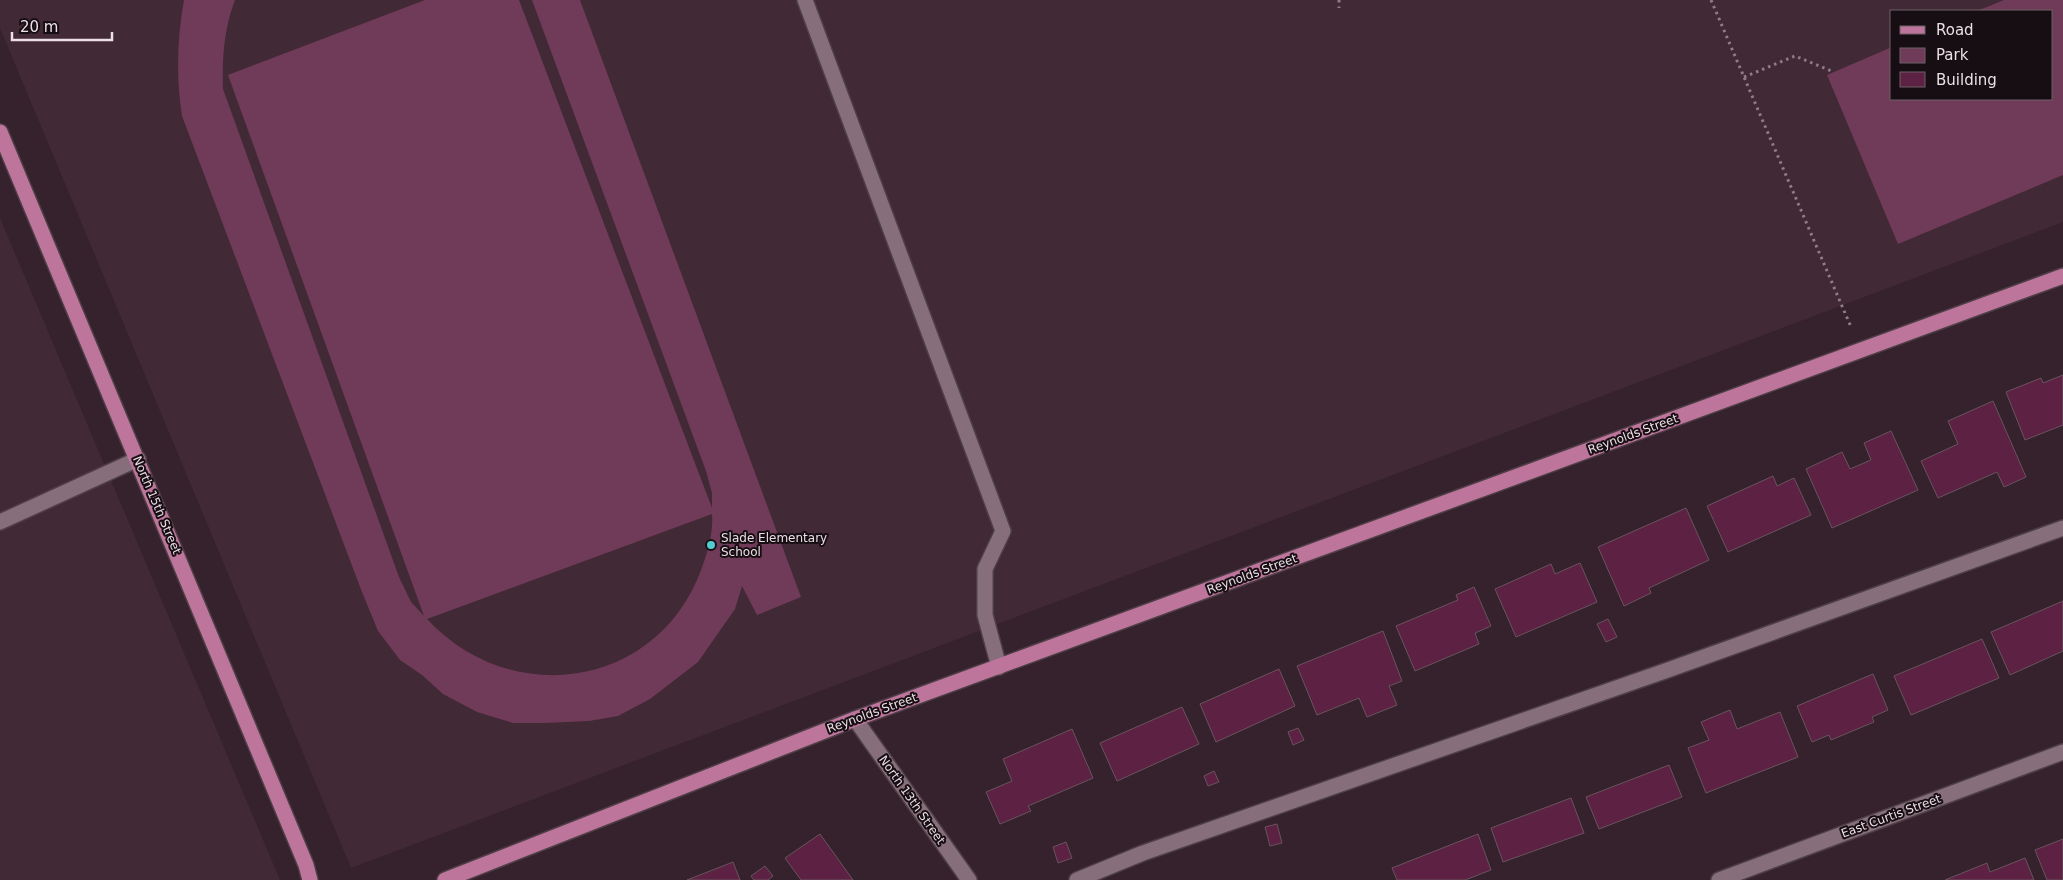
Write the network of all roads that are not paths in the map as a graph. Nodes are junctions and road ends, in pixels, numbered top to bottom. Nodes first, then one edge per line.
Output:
1 (805, 0) edge
2 (0, 132) edge
3 (2063, 276) edge
4 (138, 458) junction
5 (0, 522) edge
6 (2063, 528) edge
7 (999, 667) junction
8 (855, 719) junction
9 (2063, 752) edge
10 (310, 880) edge
11 (445, 880) edge
12 (969, 880) edge
13 (1077, 880) edge
14 (1719, 880) edge

1 - 7 street
2 - 4 main road, North 15th Street
3 - 7 main road, Reynolds Street
4 - 5 street
4 - 10 main road, North 15th Street
6 - 13 street
7 - 8 main road, Reynolds Street
8 - 11 main road, Reynolds Street
8 - 12 street, North 13th Street
9 - 14 street, East Curtis Street

